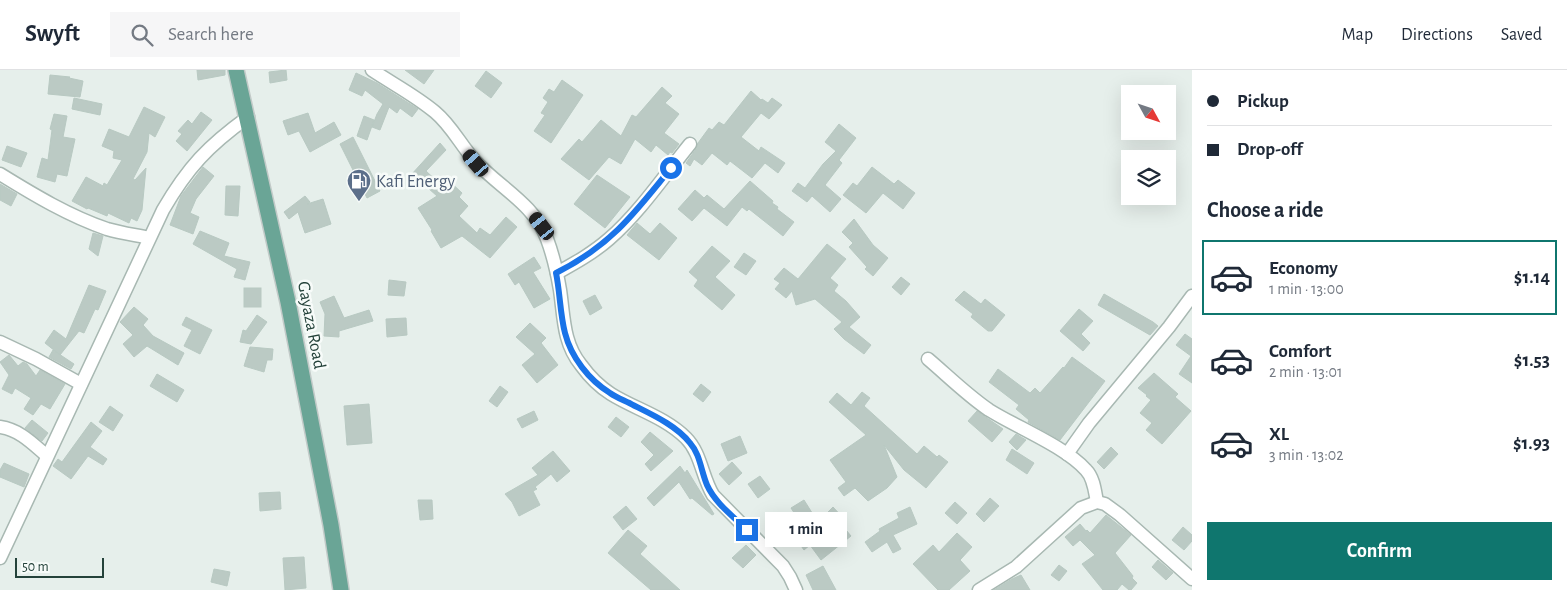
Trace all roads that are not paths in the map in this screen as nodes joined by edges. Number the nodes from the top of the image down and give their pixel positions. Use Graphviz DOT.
graph roads {
  1 [pos="236,70"];
  2 [pos="372,70"];
  3 [pos="248,118"];
  4 [pos="690,144"];
  5 [pos="0,174"];
  6 [pos="149,238"];
  7 [pos="556,273"];
  8 [pos="1192,296"];
  9 [pos="0,342"];
  10 [pos="928,359"];
  11 [pos="81,384"];
  12 [pos="0,427"];
  13 [pos="1067,454"];
  14 [pos="47,456"];
  15 [pos="1097,502"];
  16 [pos="0,558"];
  17 [pos="1192,579"];
  18 [pos="341,590"];
  19 [pos="796,590"];
  20 [pos="979,590"];
  1 -- 3 [label="main road, Gayaza Road"];
  2 -- 7 [label="street"];
  3 -- 6 [label="street"];
  3 -- 18 [label="main road, Gayaza Road"];
  4 -- 7 [label="street"];
  5 -- 6 [label="street"];
  6 -- 11 [label="street"];
  7 -- 19 [label="street"];
  8 -- 13 [label="street"];
  9 -- 11 [label="street"];
  10 -- 13 [label="street"];
  11 -- 14 [label="street"];
  12 -- 14 [label="street"];
  13 -- 15 [label="street"];
  14 -- 16 [label="street"];
  15 -- 17 [label="street"];
  15 -- 20 [label="street"];
}
